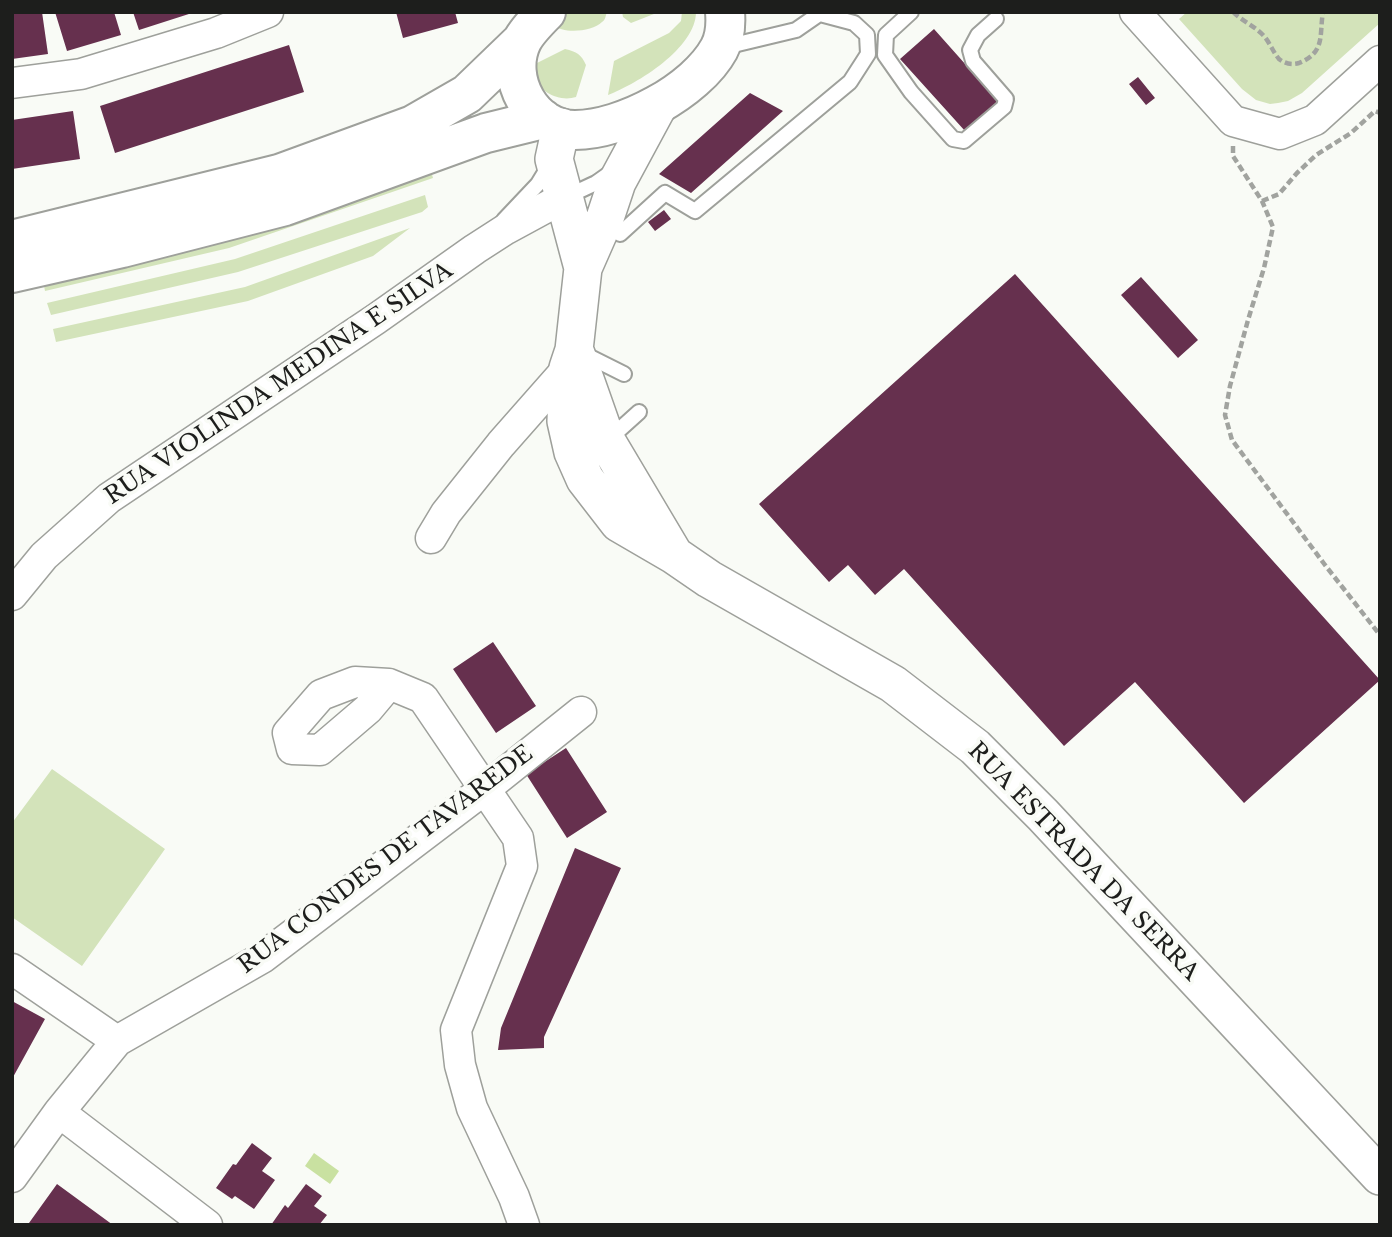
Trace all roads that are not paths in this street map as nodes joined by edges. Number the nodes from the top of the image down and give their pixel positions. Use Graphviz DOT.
graph roads {
  1 [pos="268,12"];
  2 [pos="911,12"];
  3 [pos="1135,12"];
  4 [pos="821,13"];
  5 [pos="996,19"];
  6 [pos="728,24"];
  7 [pos="534,26"];
  8 [pos="1380,61"];
  9 [pos="12,83"];
  10 [pos="657,106"];
  11 [pos="553,135"];
  12 [pos="630,160"];
  13 [pos="565,197"];
  14 [pos="605,218"];
  15 [pos="12,240"];
  16 [pos="475,249"];
  17 [pos="583,268"];
  18 [pos="12,273"];
  19 [pos="571,359"];
  20 [pos="624,374"];
  21 [pos="639,412"];
  22 [pos="589,441"];
  23 [pos="432,538"];
  24 [pos="12,595"];
  25 [pos="389,684"];
  26 [pos="581,712"];
  27 [pos="486,788"];
  28 [pos="12,969"];
  29 [pos="117,1041"];
  30 [pos="59,1112"];
  31 [pos="1380,1176"];
  32 [pos="12,1177"];
  33 [pos="207,1225"];
  34 [pos="524,1225"];
  1 -- 9 [label="street"];
  2 -- 5 [label="lane"];
  3 -- 8 [label="street"];
  4 -- 6 [label="lane"];
  4 -- 14 [label="lane"];
  6 -- 10 [label="main road"];
  7 -- 11 [label="main road"];
  7 -- 15 [label="main road"];
  10 -- 11 [label="main road"];
  10 -- 12 [label="street"];
  11 -- 13 [label="street"];
  11 -- 16 [label="lane"];
  11 -- 18 [label="main road"];
  12 -- 13 [label="lane"];
  12 -- 14 [label="street"];
  13 -- 16 [label="street, RUA VIOLINDA MEDINA E SILVA"];
  13 -- 17 [label="street"];
  14 -- 17 [label="street"];
  16 -- 24 [label="street, RUA VIOLINDA MEDINA E SILVA"];
  17 -- 19 [label="street, RUA ESTRADA DA SERRA"];
  19 -- 20 [label="lane"];
  19 -- 22 [label="street, RUA ESTRADA DA SERRA"];
  19 -- 23 [label="street"];
  21 -- 22 [label="lane"];
  22 -- 31 [label="street, RUA ESTRADA DA SERRA"];
  25 -- 27 [label="street"];
  26 -- 27 [label="street, RUA CONDES DE TAVAREDE"];
  27 -- 29 [label="street, RUA CONDES DE TAVAREDE"];
  27 -- 34 [label="street"];
  28 -- 29 [label="street"];
  29 -- 30 [label="street, RUA CONDES DE TAVAREDE"];
  30 -- 32 [label="street, RUA CONDES DE TAVAREDE"];
  30 -- 33 [label="street"];
}
